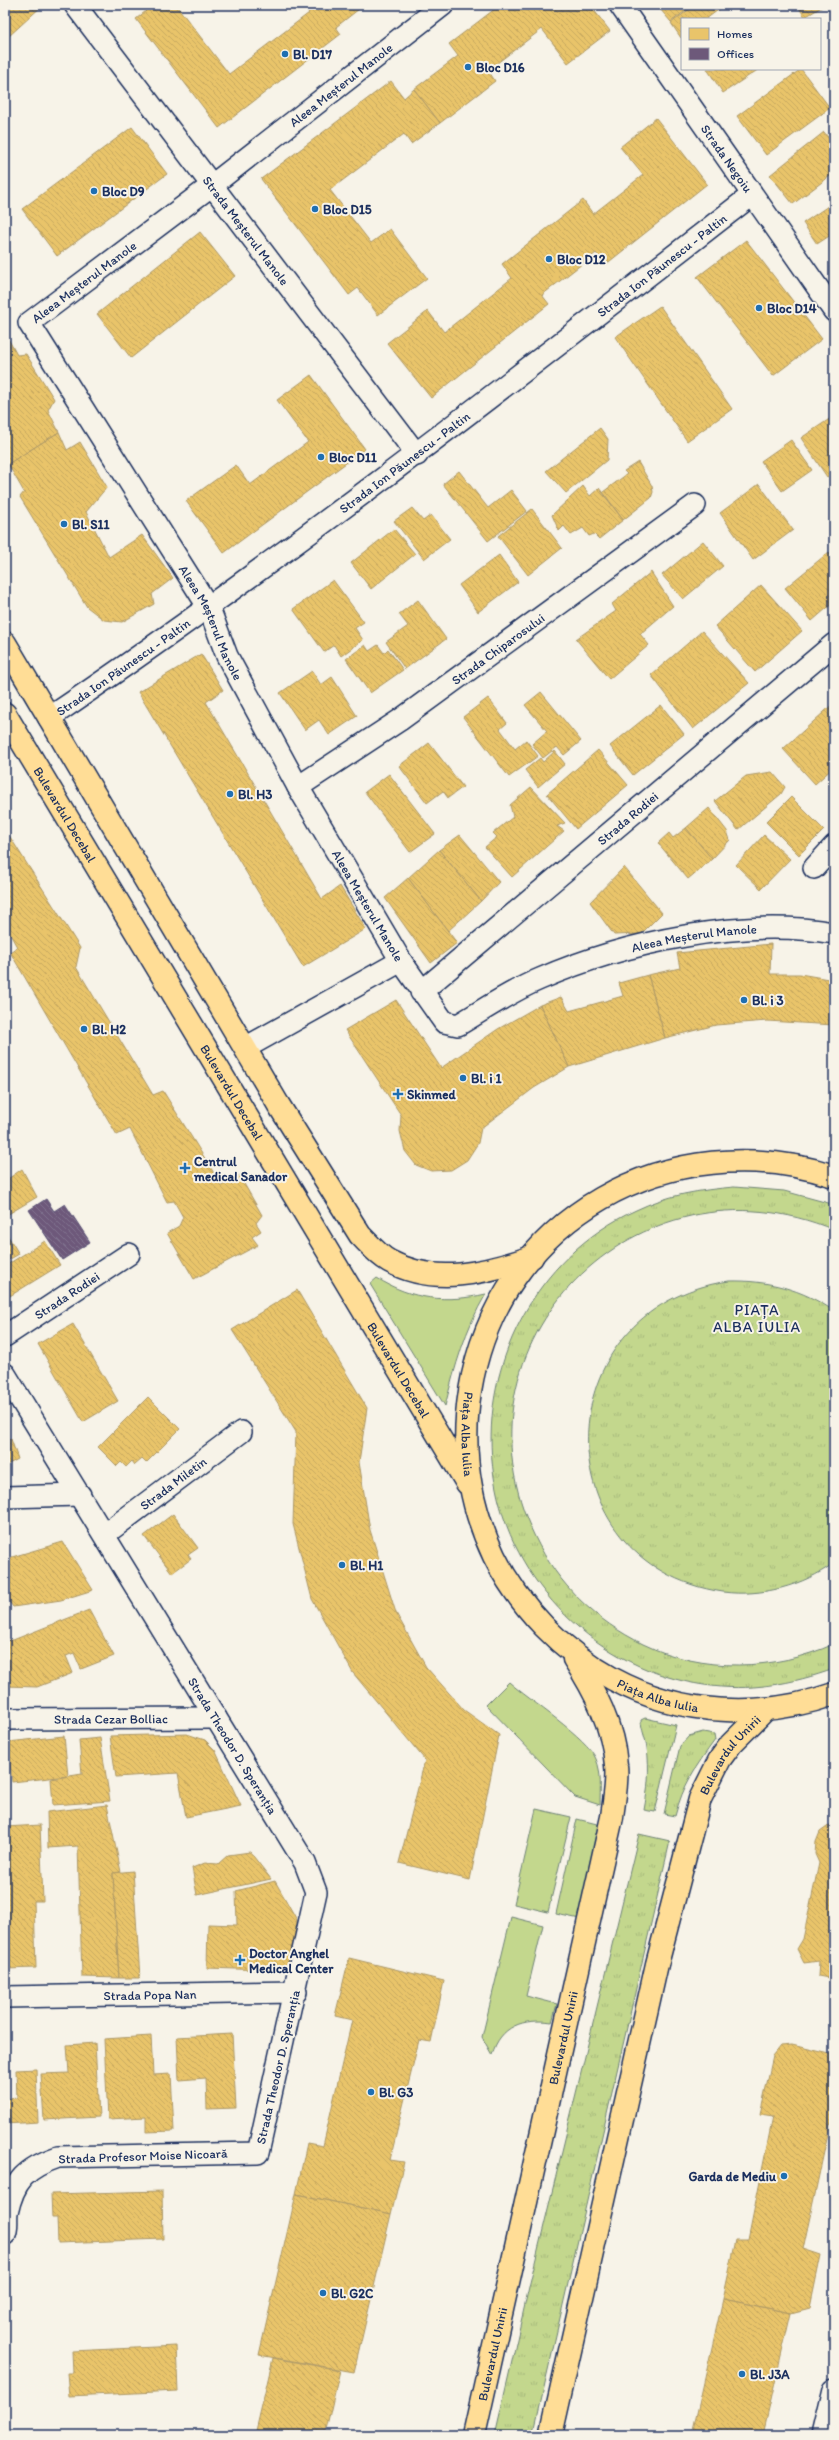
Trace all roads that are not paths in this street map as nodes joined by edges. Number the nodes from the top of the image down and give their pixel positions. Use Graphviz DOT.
graph roads {
  1 [pos="75,5"];
  2 [pos="443,5"];
  3 [pos="620,5"];
  4 [pos="211,186"];
  5 [pos="752,195"];
  6 [pos="834,310"];
  7 [pos="417,455"];
  8 [pos="695,505"];
  9 [pos="209,608"];
  10 [pos="5,643"];
  11 [pos="834,644"];
  12 [pos="49,718"];
  13 [pos="7,724"];
  14 [pos="298,787"];
  15 [pos="834,846"];
  16 [pos="814,868"];
  17 [pos="834,933"];
  18 [pos="401,961"];
  19 [pos="421,992"];
  20 [pos="245,1048"];
  21 [pos="834,1176"];
  22 [pos="129,1254"];
  23 [pos="532,1258"];
  24 [pos="5,1336"];
  25 [pos="5,1374"];
  26 [pos="241,1432"];
  27 [pos="472,1491"];
  28 [pos="80,1496"];
  29 [pos="5,1497"];
  30 [pos="105,1534"];
  31 [pos="566,1648"];
  32 [pos="834,1694"];
  33 [pos="766,1709"];
  34 [pos="216,1718"];
  35 [pos="5,1719"];
  36 [pos="296,1992"];
  37 [pos="5,1996"];
  38 [pos="258,2153"];
  39 [pos="5,2234"];
  40 [pos="834,2389"];
  41 [pos="474,2435"];
  42 [pos="550,2435"];
  43 [pos="823,2435"];
  1 -- 4 [label="street, Strada Meșterul Manole"];
  2 -- 4 [label="street, Aleea Meșterul Manole"];
  3 -- 5 [label="street, Strada Negoiu"];
  4 -- 7 [label="street, Strada Meșterul Manole"];
  4 -- 9 [label="street, Aleea Meșterul Manole"];
  5 -- 6 [label="street, Strada Negoiu"];
  5 -- 7 [label="street, Strada Ion Păunescu - Paltin"];
  7 -- 9 [label="street, Strada Ion Păunescu - Paltin"];
  8 -- 14 [label="street, Strada Chiparosului"];
  9 -- 12 [label="street, Strada Ion Păunescu - Paltin"];
  9 -- 14 [label="street, Aleea Meșterul Manole"];
  10 -- 12 [label="main road"];
  11 -- 19 [label="street, Strada Rodiei"];
  12 -- 20 [label="main road"];
  13 -- 27 [label="main road, Bulevardul Decebal"];
  14 -- 18 [label="street, Aleea Meșterul Manole"];
  15 -- 16 [label="street"];
  17 -- 19 [label="street, Aleea Meșterul Manole"];
  18 -- 19 [label="street, Aleea Meșterul Manole"];
  18 -- 20 [label="street"];
  20 -- 23 [label="main road"];
  21 -- 23 [label="main road, Piața Alba Iulia"];
  22 -- 24 [label="street, Strada Rodiei"];
  23 -- 27 [label="main road, Piața Alba Iulia"];
  25 -- 28 [label="street, Strada Theodor D. Speranția"];
  26 -- 30 [label="street, Strada Miletin"];
  27 -- 31 [label="main road, Piața Alba Iulia"];
  28 -- 29 [label="street"];
  28 -- 30 [label="street, Strada Theodor D. Speranția"];
  30 -- 34 [label="street, Strada Theodor D. Speranția"];
  31 -- 33 [label="main road, Piața Alba Iulia"];
  31 -- 41 [label="main road, Bulevardul Unirii"];
  32 -- 33 [label="main road, Piața Alba Iulia"];
  33 -- 42 [label="main road, Bulevardul Unirii"];
  34 -- 35 [label="street, Strada Cezar Bolliac"];
  34 -- 36 [label="street, Strada Theodor D. Speranția"];
  36 -- 37 [label="street, Strada Popa Nan"];
  36 -- 38 [label="street, Strada Theodor D. Speranția"];
  38 -- 39 [label="street, Strada Profesor Moise Nicoară"];
  40 -- 43 [label="street"];
}
